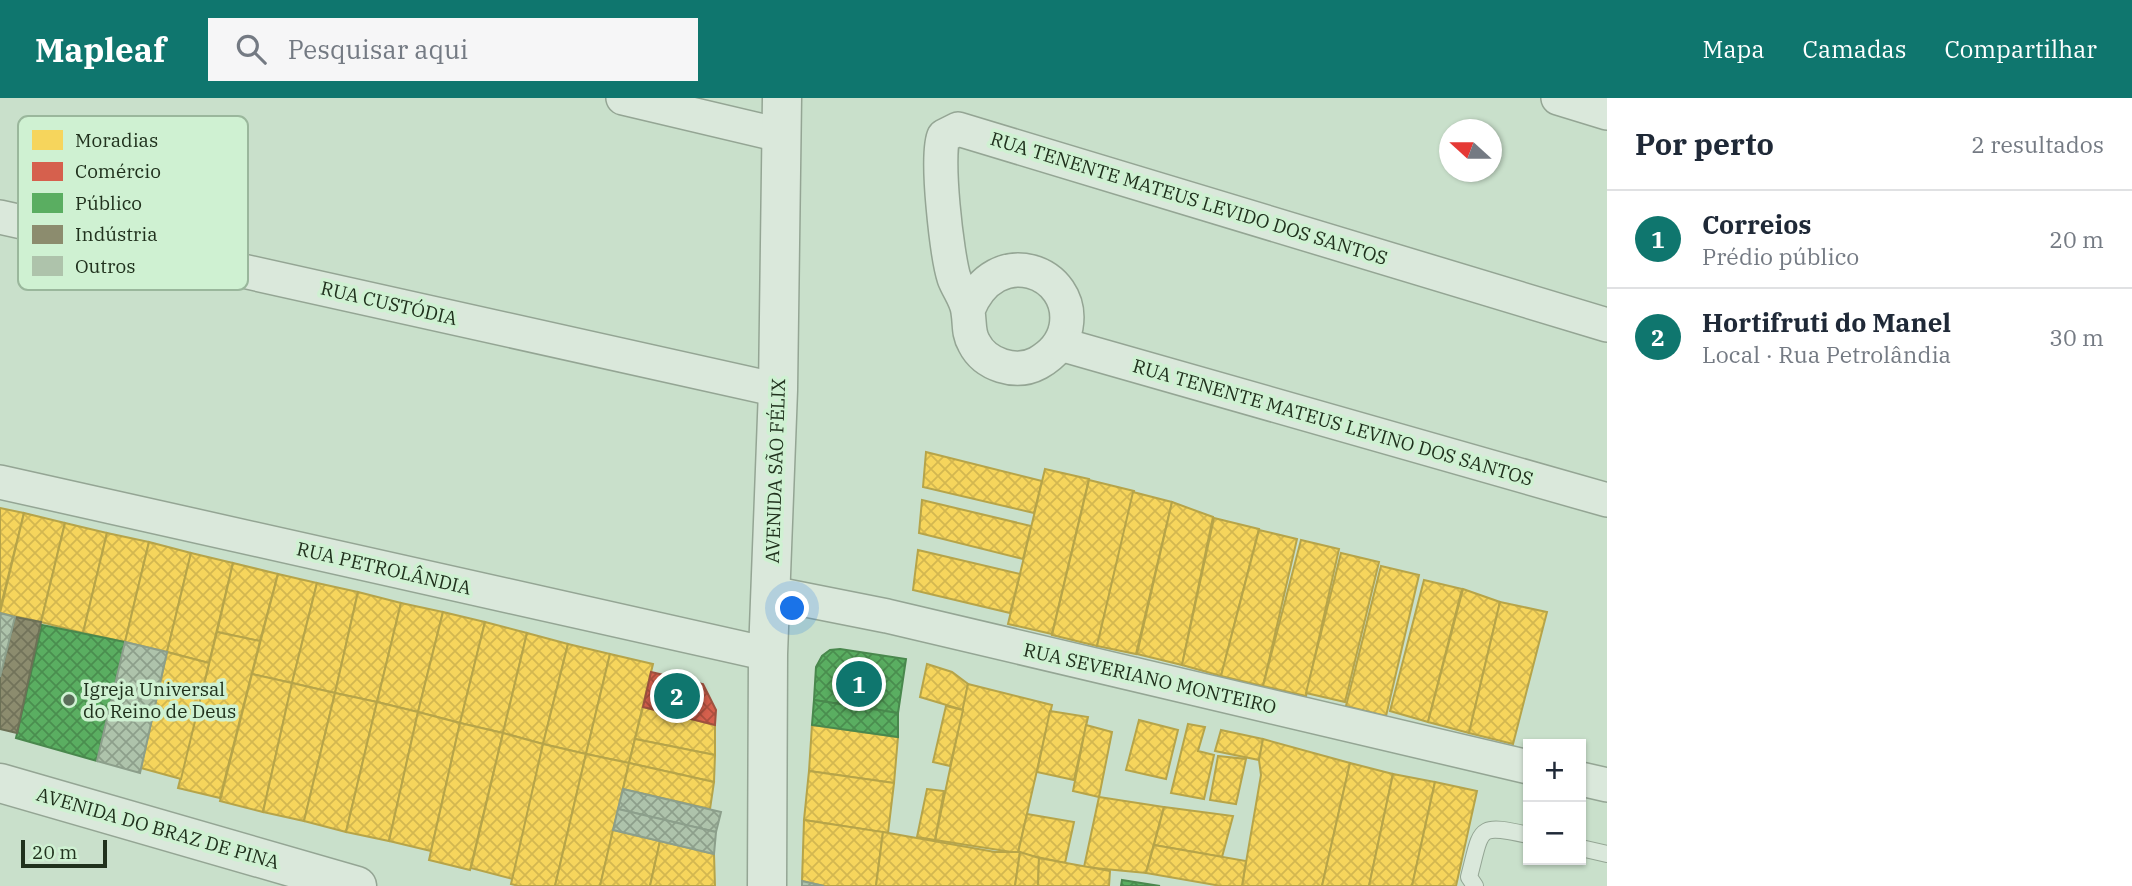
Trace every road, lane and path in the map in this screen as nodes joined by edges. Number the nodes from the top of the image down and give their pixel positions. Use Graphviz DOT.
graph roads {
  1 [pos="623,98"];
  2 [pos="782,98"];
  3 [pos="1558,98"];
  4 [pos="1607,113"];
  5 [pos="780,135"];
  6 [pos="0,216"];
  7 [pos="18,220"];
  8 [pos="248,271"];
  9 [pos="968,310"];
  10 [pos="1607,325"];
  11 [pos="1060,344"];
  12 [pos="778,390"];
  13 [pos="0,482"];
  14 [pos="1607,500"];
  15 [pos="771,593"];
  16 [pos="768,654"];
  17 [pos="1523,766"];
  18 [pos="1586,780"];
  19 [pos="0,783"];
  20 [pos="1607,785"];
  21 [pos="1523,834"];
  22 [pos="1586,849"];
  23 [pos="1607,854"];
  24 [pos="357,886"];
  25 [pos="767,886"];
  26 [pos="1475,886"];
  1 -- 5 [label="street"];
  2 -- 5 [label="street, AVENIDA SÃO FÉLIX"];
  3 -- 4 [label="street"];
  5 -- 12 [label="street, AVENIDA SÃO FÉLIX"];
  6 -- 7 [label="street, RUA CUSTÓDIA"];
  8 -- 12 [label="street, RUA CUSTÓDIA"];
  9 -- 10 [label="street, RUA TENENTE MATEUS LEVIDO DOS SANTOS"];
  9 -- 11 [label="street"];
  9 -- 11 [label="street"];
  11 -- 14 [label="street, RUA TENENTE MATEUS LEVINO DOS SANTOS"];
  12 -- 15 [label="street, AVENIDA SÃO FÉLIX"];
  13 -- 16 [label="street, RUA PETROLÂNDIA"];
  15 -- 16 [label="street, AVENIDA SÃO FÉLIX"];
  15 -- 17 [label="street, RUA SEVERIANO MONTEIRO"];
  16 -- 25 [label="street, AVENIDA SÃO FÉLIX"];
  18 -- 20 [label="street"];
  19 -- 24 [label="street, AVENIDA DO BRAZ DE PINA"];
  21 -- 26 [label="lane"];
  22 -- 23 [label="lane"];
}
